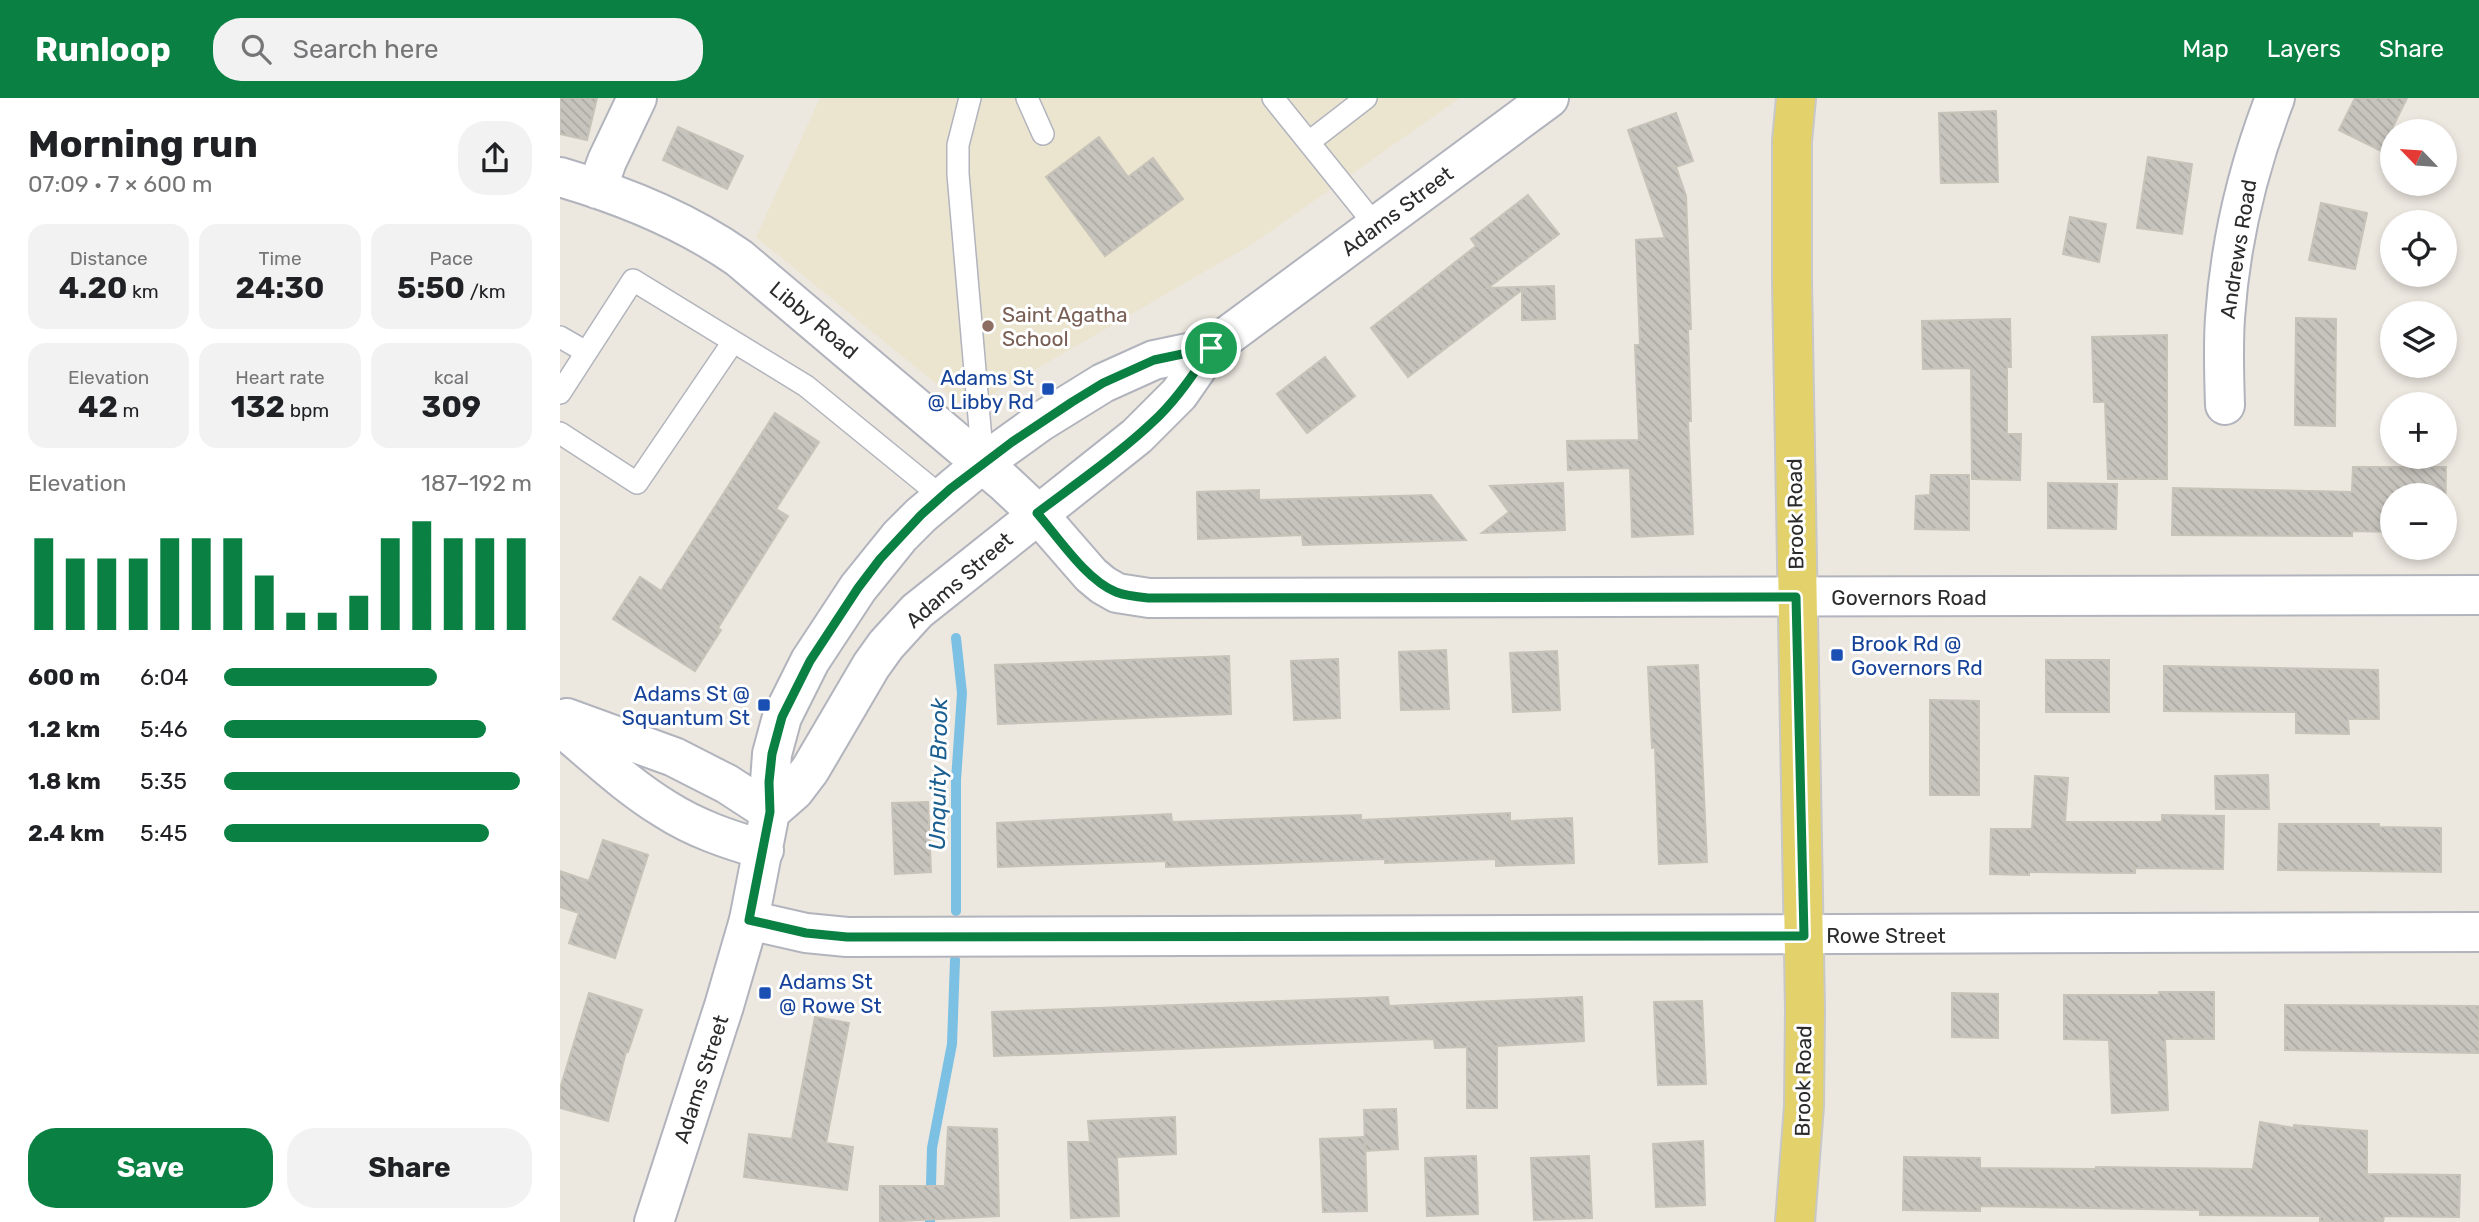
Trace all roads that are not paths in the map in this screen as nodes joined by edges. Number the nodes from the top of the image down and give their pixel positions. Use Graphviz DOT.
graph roads {
  1 [pos="637,98"];
  2 [pos="970,98"];
  3 [pos="1027,98"];
  4 [pos="1273,98"];
  5 [pos="1366,98"];
  6 [pos="1549,98"];
  7 [pos="1779,98"];
  8 [pos="1786,98"];
  9 [pos="1796,98"];
  10 [pos="2275,98"];
  11 [pos="1044,134"];
  12 [pos="1792,141"];
  13 [pos="1309,142"];
  14 [pos="560,177"];
  15 [pos="597,188"];
  16 [pos="1376,226"];
  17 [pos="560,337"];
  18 [pos="733,342"];
  19 [pos="1211,348"];
  20 [pos="586,352"];
  21 [pos="560,393"];
  22 [pos="2225,405"];
  23 [pos="560,433"];
  24 [pos="983,463"];
  25 [pos="942,497"];
  26 [pos="1037,513"];
  27 [pos="858,588"];
  28 [pos="2479,595"];
  29 [pos="1796,597"];
  30 [pos="902,628"];
  31 [pos="560,715"];
  32 [pos="560,726"];
  33 [pos="770,812"];
  34 [pos="764,850"];
  35 [pos="749,920"];
  36 [pos="2479,932"];
  37 [pos="1804,936"];
  38 [pos="654,1222"];
  39 [pos="1795,1222"];
  1 -- 15 [label="street"];
  2 -- 24 [label="lane"];
  3 -- 11 [label="lane"];
  4 -- 13 [label="lane"];
  5 -- 13 [label="lane"];
  6 -- 16 [label="street, Adams Street"];
  7 -- 12 [label="main road"];
  8 -- 12 [label="main road, Brook Road"];
  9 -- 12 [label="main road, Brook Road"];
  10 -- 22 [label="street, Andrews Road"];
  12 -- 29 [label="main road, Brook Road"];
  13 -- 16 [label="lane"];
  14 -- 15 [label="street, Libby Road"];
  15 -- 24 [label="street, Libby Road"];
  16 -- 19 [label="street, Adams Street"];
  17 -- 20 [label="lane"];
  18 -- 20 [label="lane"];
  18 -- 23 [label="lane"];
  18 -- 25 [label="lane"];
  19 -- 24 [label="street, Adams Street"];
  19 -- 26 [label="street, Adams Street"];
  20 -- 21 [label="lane"];
  24 -- 25 [label="street, Adams Street"];
  24 -- 26 [label="street, Libby Road"];
  25 -- 27 [label="street, Adams Street"];
  26 -- 29 [label="street, Governors Road"];
  26 -- 30 [label="street, Adams Street"];
  27 -- 30 [label="street"];
  27 -- 33 [label="street, Adams Street"];
  28 -- 29 [label="street, Governors Road"];
  29 -- 37 [label="main road, Brook Road"];
  30 -- 33 [label="street, Adams Street"];
  31 -- 33 [label="street"];
  32 -- 34 [label="street"];
  33 -- 34 [label="street, Adams Street"];
  34 -- 35 [label="street, Adams Street"];
  35 -- 37 [label="street, Rowe Street"];
  35 -- 38 [label="street, Adams Street"];
  36 -- 37 [label="street, Rowe Street"];
  37 -- 39 [label="main road, Brook Road"];
}
